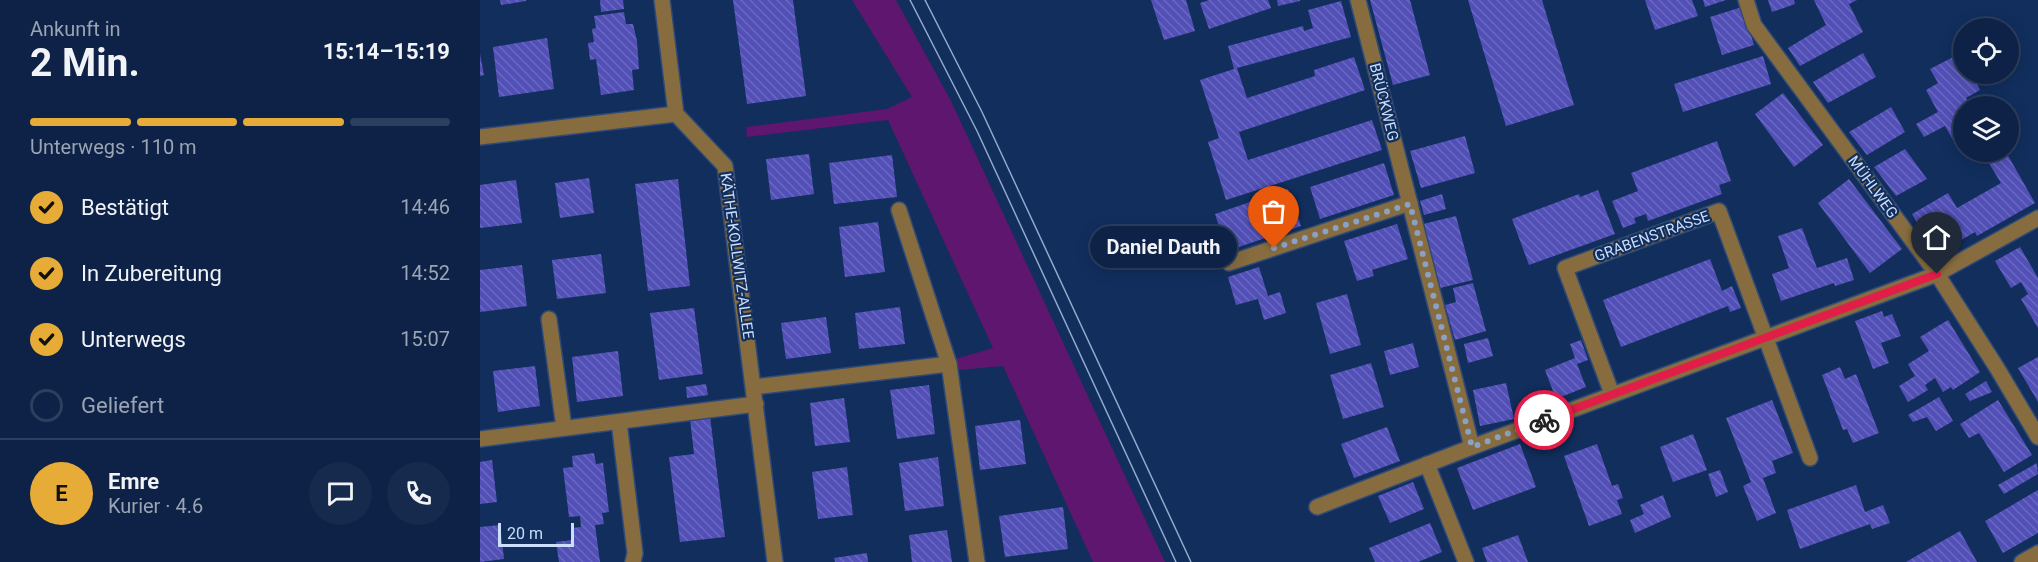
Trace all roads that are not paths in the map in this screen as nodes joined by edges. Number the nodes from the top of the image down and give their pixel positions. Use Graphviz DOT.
graph roads {
  1 [pos="662,0"];
  2 [pos="1358,0"];
  3 [pos="1746,0"];
  4 [pos="676,114"];
  5 [pos="480,137"];
  6 [pos="1410,204"];
  7 [pos="899,210"];
  8 [pos="2038,218"];
  9 [pos="1229,263"];
  10 [pos="1937,274"];
  11 [pos="549,319"];
  12 [pos="1766,338"];
  13 [pos="949,364"];
  14 [pos="754,387"];
  15 [pos="1612,394"];
  16 [pos="756,404"];
  17 [pos="619,422"];
  18 [pos="564,428"];
  19 [pos="2038,437"];
  20 [pos="480,439"];
  21 [pos="1472,447"];
  22 [pos="1810,458"];
  23 [pos="1427,464"];
  24 [pos="1317,507"];
  25 [pos="2038,553"];
  26 [pos="633,562"];
  27 [pos="775,562"];
  28 [pos="976,562"];
  29 [pos="1466,562"];
  30 [pos="2022,562"];
  1 -- 4 [label="street"];
  2 -- 6 [label="street, BRÜCKWEG"];
  3 -- 10 [label="street, MÜHLWEG"];
  4 -- 5 [label="street"];
  4 -- 14 [label="street, KÄTHE-KOLLWITZ-ALLEE"];
  6 -- 9 [label="street"];
  6 -- 21 [label="street, BRÜCKWEG"];
  7 -- 13 [label="street"];
  8 -- 10 [label="street"];
  10 -- 12 [label="street"];
  10 -- 19 [label="street, MÜHLWEG"];
  11 -- 18 [label="street"];
  12 -- 15 [label="street"];
  12 -- 15 [label="street, GRABENSTRASSE"];
  12 -- 22 [label="street, GRABENSTRASSE"];
  13 -- 14 [label="street"];
  13 -- 28 [label="street"];
  14 -- 16 [label="street, KÄTHE-KOLLWITZ-ALLEE"];
  15 -- 21 [label="street"];
  16 -- 17 [label="street"];
  16 -- 27 [label="street, KÄTHE-KOLLWITZ-ALLEE"];
  17 -- 18 [label="street"];
  17 -- 26 [label="street"];
  18 -- 20 [label="street"];
  21 -- 23 [label="street"];
  23 -- 24 [label="street"];
  23 -- 29 [label="street"];
  25 -- 30 [label="street"];
}
